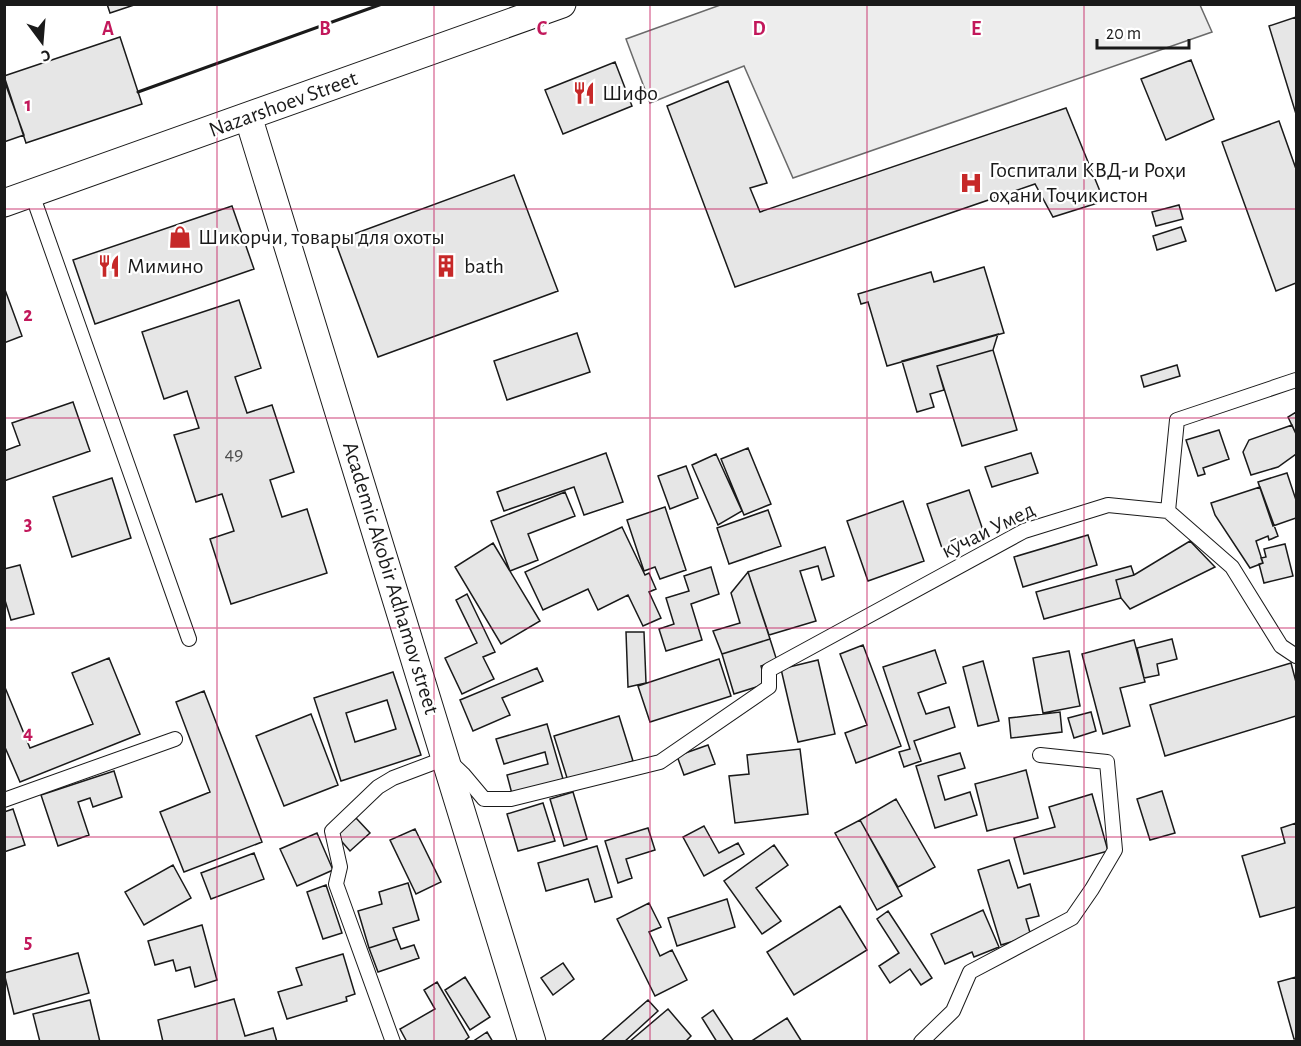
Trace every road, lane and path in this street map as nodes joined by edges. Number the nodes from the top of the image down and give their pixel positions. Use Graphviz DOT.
graph roads {
  1 [pos="562,4"];
  2 [pos="248,116"];
  3 [pos="32,194"];
  4 [pos="4,203"];
  5 [pos="1296,380"];
  6 [pos="1168,512"];
  7 [pos="189,639"];
  8 [pos="1296,656"];
  9 [pos="175,739"];
  10 [pos="1040,755"];
  11 [pos="446,758"];
  12 [pos="4,800"];
  13 [pos="393,1041"];
  14 [pos="532,1041"];
  15 [pos="921,1041"];
  1 -- 2 [label="street, Nazarshoev Street"];
  2 -- 3 [label="street, Nazarshoev Street"];
  2 -- 11 [label="street, Academic Akobir Adhamov street"];
  3 -- 4 [label="street, Nazarshoev Street"];
  3 -- 7 [label="lane"];
  5 -- 6 [label="lane"];
  6 -- 8 [label="lane"];
  6 -- 11 [label="lane, кӯчаи Умед"];
  9 -- 12 [label="lane"];
  10 -- 15 [label="lane"];
  11 -- 13 [label="lane"];
  11 -- 14 [label="street, Academic Akobir Adhamov street"];
}
